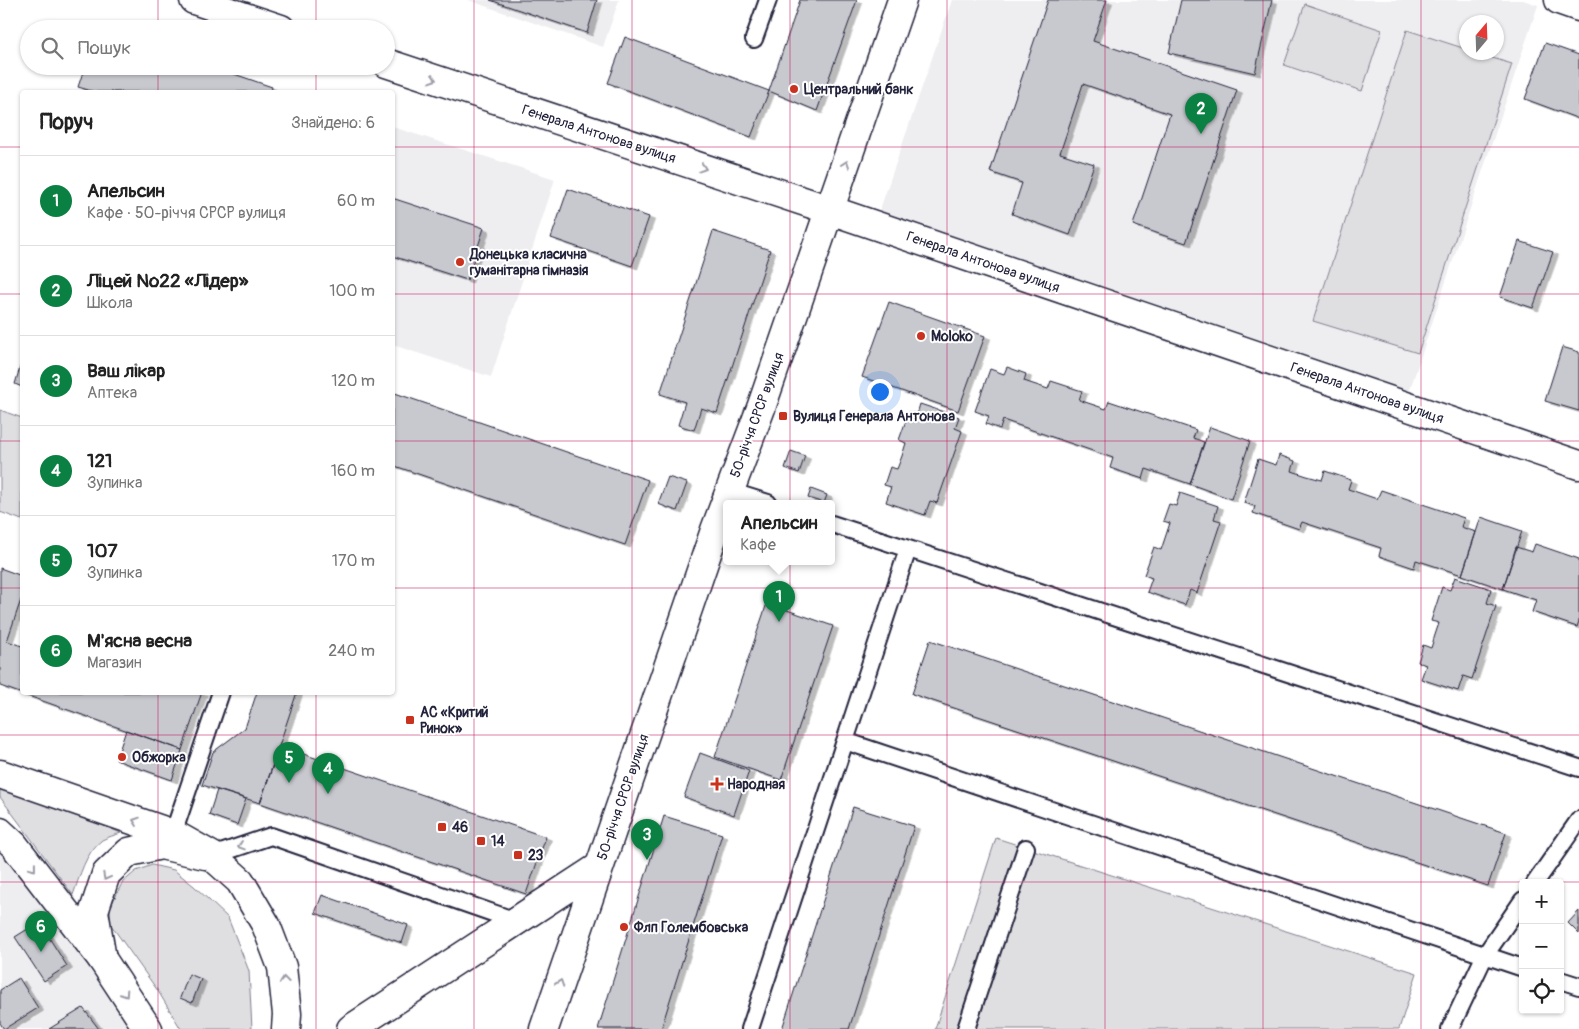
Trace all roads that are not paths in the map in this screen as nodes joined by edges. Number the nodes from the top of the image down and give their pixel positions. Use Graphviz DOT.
graph roads {
  1 [pos="194,0"];
  2 [pos="768,0"];
  3 [pos="902,0"];
  4 [pos="1559,0"];
  5 [pos="1579,7"];
  6 [pos="255,20"];
  7 [pos="754,39"];
  8 [pos="395,66"];
  9 [pos="830,210"];
  10 [pos="1579,465"];
  11 [pos="729,491"];
  12 [pos="726,500"];
  13 [pos="758,500"];
  14 [pos="723,508"];
  15 [pos="835,525"];
  16 [pos="908,549"];
  17 [pos="220,695"];
  18 [pos="845,741"];
  19 [pos="1579,768"];
  20 [pos="0,774"];
  21 [pos="1579,820"];
  22 [pos="0,832"];
  23 [pos="173,834"];
  24 [pos="1026,848"];
  25 [pos="212,856"];
  26 [pos="599,867"];
  27 [pos="1538,879"];
  28 [pos="1519,906"];
  29 [pos="516,921"];
  30 [pos="1485,955"];
  31 [pos="102,959"];
  32 [pos="1519,967"];
  33 [pos="1564,981"];
  34 [pos="1579,986"];
  35 [pos="148,1029"];
  36 [pos="286,1029"];
  37 [pos="351,1029"];
  38 [pos="544,1029"];
  39 [pos="750,1029"];
  40 [pos="966,1029"];
  41 [pos="1450,1029"];
  1 -- 6 [label="street"];
  2 -- 7 [label="lane"];
  9 -- 3 [label="street, 50-річчя СРСР вулиця, one-way"];
  4 -- 5 [label="street"];
  8 -- 9 [label="street, Генерала Антонова вулиця, one-way"];
  9 -- 10 [label="street, Генерала Антонова вулиця"];
  9 -- 11 [label="street, 50-річчя СРСР вулиця"];
  11 -- 12 [label="street, 50-річчя СРСР вулиця"];
  11 -- 13 [label="lane"];
  14 -- 26 [label="street, 50-річчя СРСР вулиця"];
  15 -- 16 [label="lane"];
  16 -- 18 [label="lane"];
  16 -- 19 [label="lane"];
  17 -- 23 [label="lane"];
  18 -- 30 [label="lane"];
  18 -- 39 [label="lane"];
  23 -- 20 [label="street, one-way"];
  21 -- 27 [label="lane"];
  22 -- 31 [label="street, one-way"];
  23 -- 25 [label="street"];
  24 -- 40 [label="lane"];
  29 -- 25 [label="lane, one-way"];
  25 -- 31 [label="street, one-way"];
  36 -- 25 [label="street, one-way"];
  26 -- 29 [label="street"];
  38 -- 26 [label="street, 50-річчя СРСР вулиця, one-way"];
  28 -- 30 [label="lane"];
  29 -- 37 [label="street"];
  30 -- 32 [label="lane"];
  30 -- 41 [label="lane"];
  31 -- 35 [label="street, one-way"];
  33 -- 34 [label="lane"];
}
